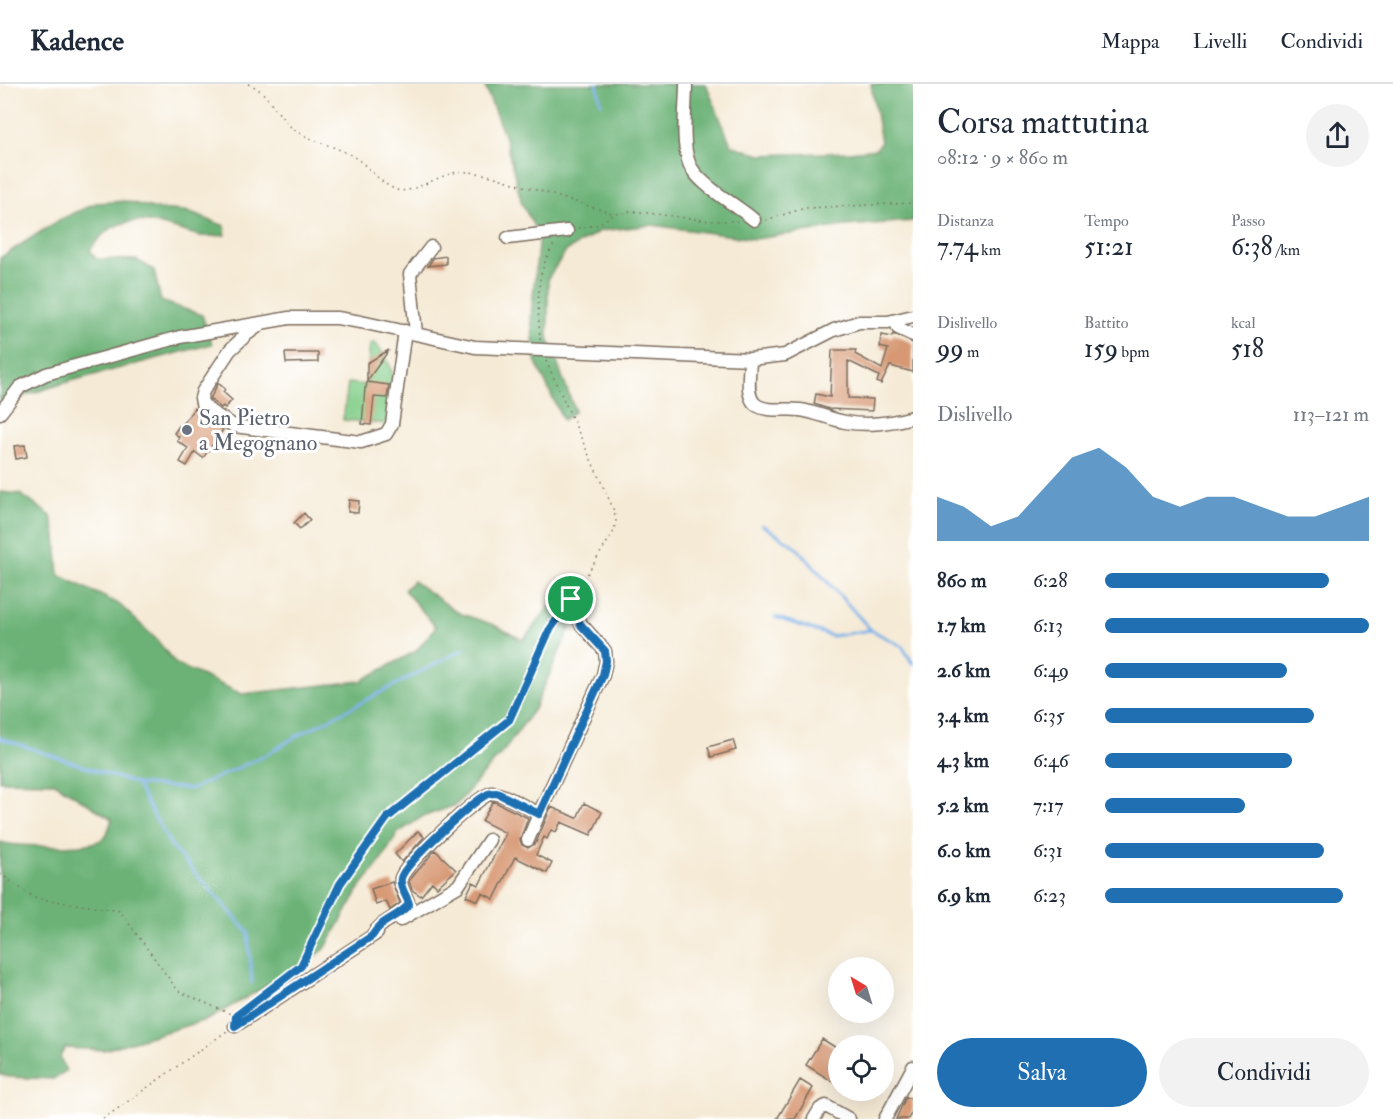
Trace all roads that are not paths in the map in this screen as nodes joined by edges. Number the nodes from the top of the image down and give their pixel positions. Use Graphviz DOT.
graph roads {
  1 [pos="686,84"];
  2 [pos="754,220"];
  3 [pos="567,231"];
  4 [pos="508,238"];
  5 [pos="431,247"];
  6 [pos="913,316"];
  7 [pos="896,320"];
  8 [pos="264,322"];
  9 [pos="410,332"];
  10 [pos="913,335"];
  11 [pos="750,359"];
  12 [pos="0,413"];
  13 [pos="913,417"];
  14 [pos="571,599"];
  15 [pos="539,814"];
  16 [pos="489,840"];
  17 [pos="528,840"];
  18 [pos="372,936"];
  19 [pos="236,1021"];
  20 [pos="913,1067"];
  21 [pos="814,1119"];
  22 [pos="849,1119"];
  23 [pos="885,1119"];
  1 -- 2 [label="street"];
  3 -- 4 [label="street"];
  5 -- 9 [label="street"];
  6 -- 7 [label="street"];
  7 -- 10 [label="street"];
  7 -- 11 [label="street"];
  8 -- 9 [label="street"];
  8 -- 9 [label="street"];
  8 -- 12 [label="street"];
  9 -- 11 [label="street"];
  11 -- 13 [label="street"];
  14 -- 15 [label="street"];
  15 -- 17 [label="street"];
  15 -- 18 [label="street"];
  16 -- 18 [label="street"];
  18 -- 19 [label="street"];
  20 -- 23 [label="street"];
  21 -- 22 [label="street"];
}
